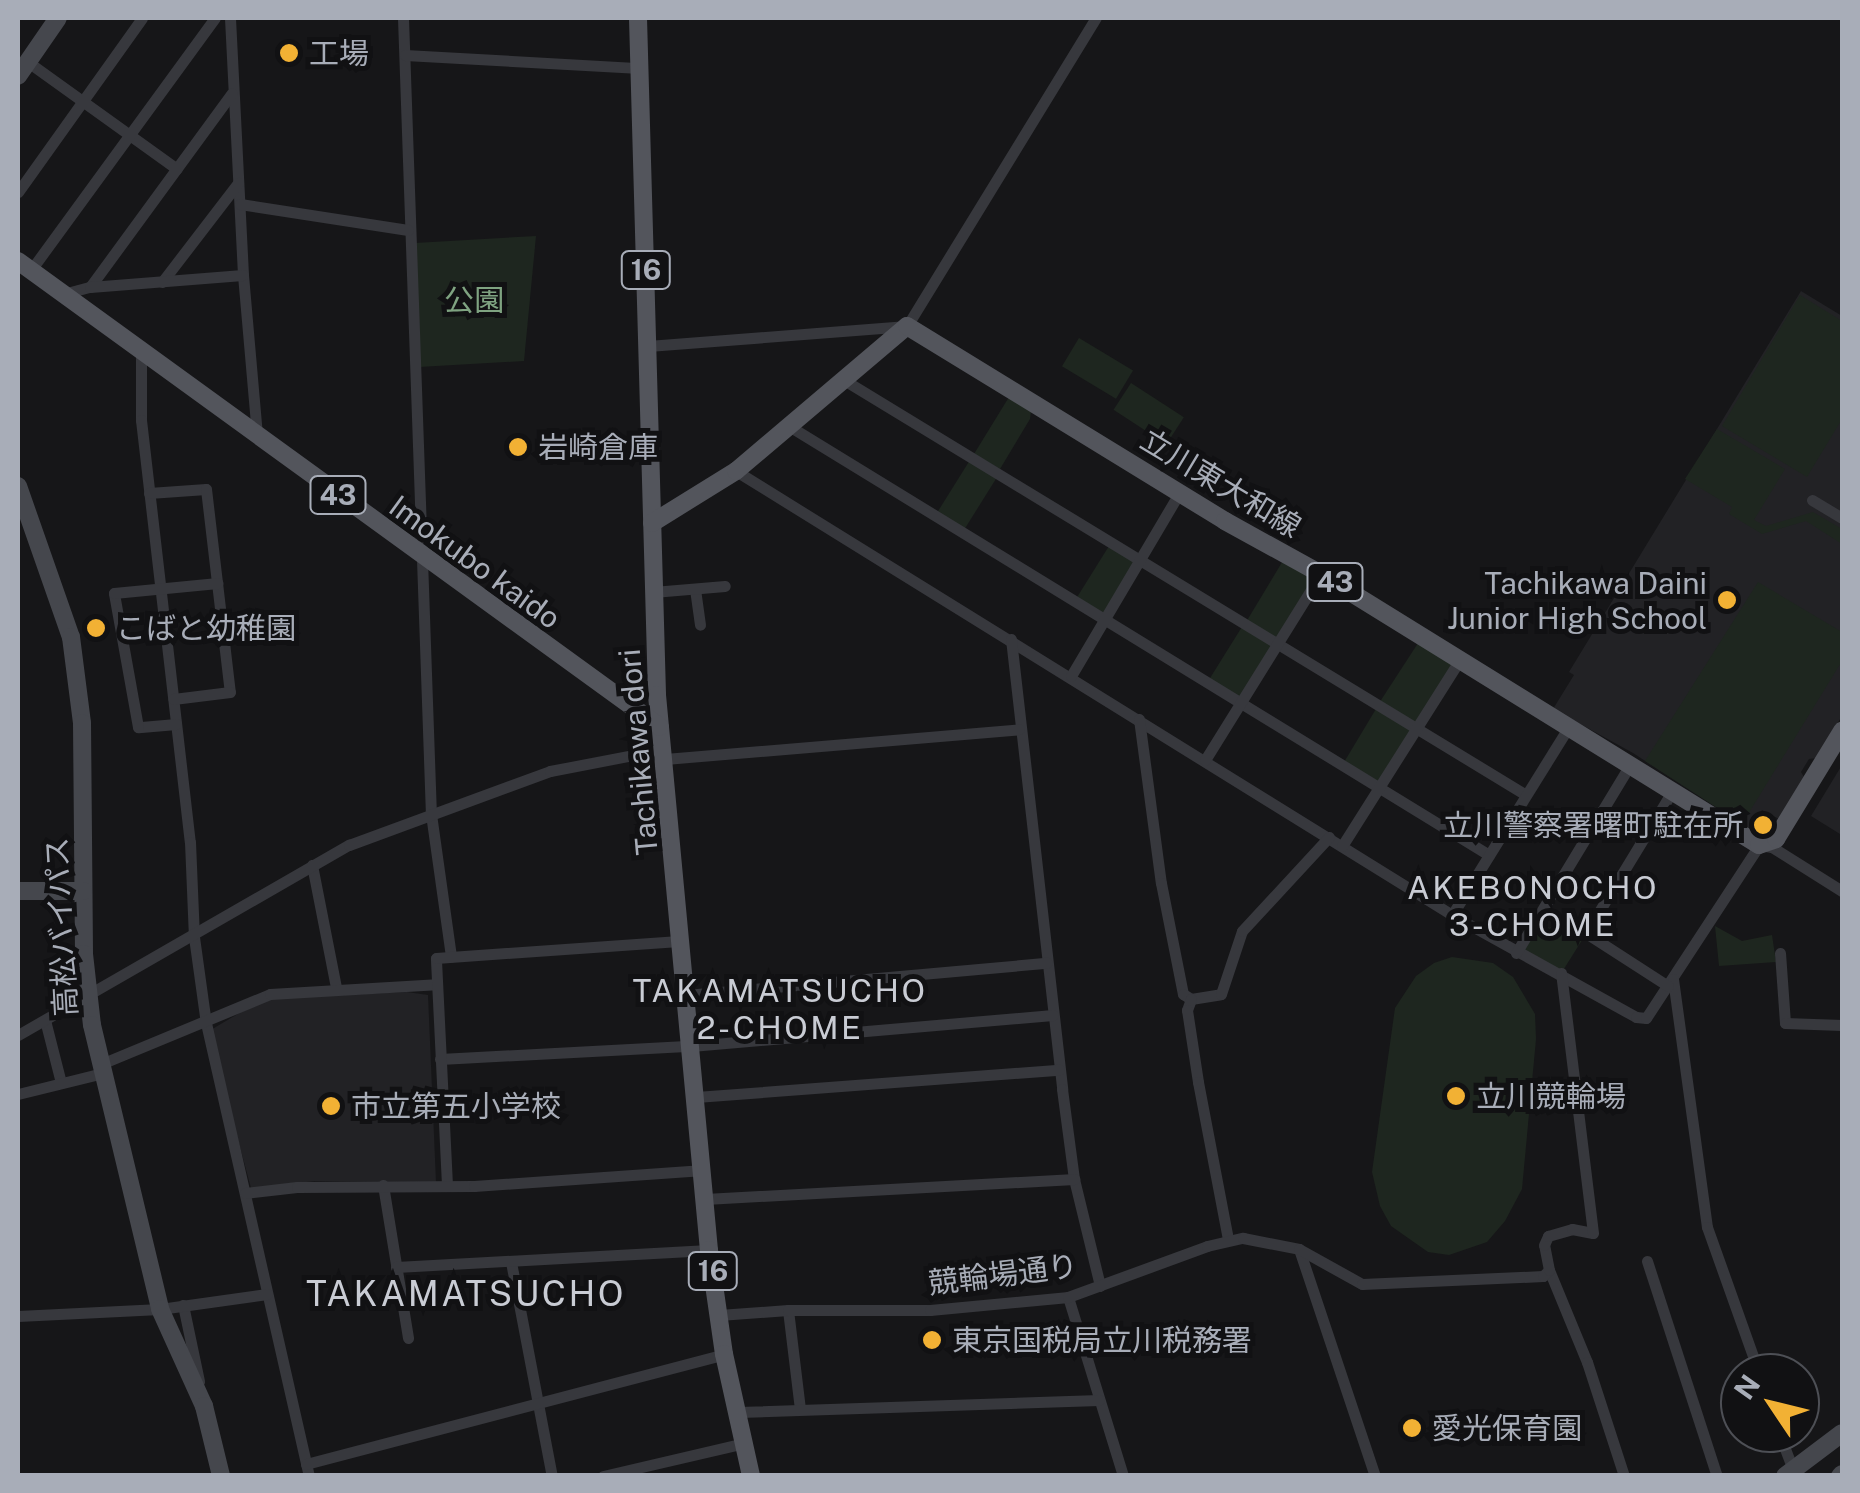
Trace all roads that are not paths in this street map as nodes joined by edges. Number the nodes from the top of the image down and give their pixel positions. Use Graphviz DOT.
graph roads {
  1 [pos="58,18"];
  2 [pos="142,18"];
  3 [pos="215,18"];
  4 [pos="230,18"];
  5 [pos="403,18"];
  6 [pos="638,18"];
  7 [pos="1096,18"];
  8 [pos="405,55"];
  9 [pos="640,68"];
  10 [pos="22,69"];
  11 [pos="234,92"];
  12 [pos="82,102"];
  13 [pos="129,135"];
  14 [pos="177,169"];
  15 [pos="238,182"];
  16 [pos="18,192"];
  17 [pos="240,204"];
  18 [pos="408,230"];
  19 [pos="24,265"];
  20 [pos="243,276"];
  21 [pos="162,282"];
  22 [pos="90,287"];
  23 [pos="63,294"];
  24 [pos="907,326"];
  25 [pos="648,346"];
  26 [pos="140,350"];
  27 [pos="844,380"];
  28 [pos="790,426"];
  29 [pos="257,436"];
  30 [pos="736,470"];
  31 [pos="18,486"];
  32 [pos="149,492"];
  33 [pos="1180,492"];
  34 [pos="1812,500"];
  35 [pos="1842,518"];
  36 [pos="652,524"];
  37 [pos="421,557"];
  38 [pos="1140,560"];
  39 [pos="1321,574"];
  40 [pos="218,583"];
  41 [pos="725,586"];
  42 [pos="160,588"];
  43 [pos="695,588"];
  44 [pos="654,592"];
  45 [pos="1106,618"];
  46 [pos="700,625"];
  47 [pos="1011,639"];
  48 [pos="1279,642"];
  49 [pos="1460,659"];
  50 [pos="1071,676"];
  51 [pos="173,699"];
  52 [pos="1242,702"];
  53 [pos="1140,719"];
  54 [pos="176,724"];
  55 [pos="1418,726"];
  56 [pos="1569,726"];
  57 [pos="660,727"];
  58 [pos="1019,730"];
  59 [pos="1842,731"];
  60 [pos="665,754"];
  61 [pos="1209,763"];
  62 [pos="1631,763"];
  63 [pos="1380,786"];
  64 [pos="1673,790"];
  65 [pos="1526,795"];
  66 [pos="431,814"];
  67 [pos="1328,838"];
  68 [pos="1759,845"];
  69 [pos="1342,846"];
  70 [pos="1489,855"];
  71 [pos="312,865"];
  72 [pos="18,891"];
  73 [pos="84,891"];
  74 [pos="1842,891"];
  75 [pos="1452,915"];
  76 [pos="194,936"];
  77 [pos="682,941"];
  78 [pos="1516,953"];
  79 [pos="1780,953"];
  80 [pos="451,957"];
  81 [pos="1047,963"];
  82 [pos="1561,973"];
  83 [pos="1671,982"];
  84 [pos="436,984"];
  85 [pos="336,987"];
  86 [pos="686,995"];
  87 [pos="86,996"];
  88 [pos="1192,1000"];
  89 [pos="1053,1015"];
  90 [pos="45,1020"];
  91 [pos="206,1023"];
  92 [pos="1842,1026"];
  93 [pos="18,1035"];
  94 [pos="691,1046"];
  95 [pos="440,1059"];
  96 [pos="102,1068"];
  97 [pos="1060,1070"];
  98 [pos="61,1083"];
  99 [pos="18,1094"];
  100 [pos="696,1096"];
  101 [pos="702,1170"];
  102 [pos="1074,1179"];
  103 [pos="446,1185"];
  104 [pos="383,1186"];
  105 [pos="246,1193"];
  106 [pos="705,1199"];
  107 [pos="1228,1240"];
  108 [pos="1299,1249"];
  109 [pos="709,1250"];
  110 [pos="1647,1261"];
  111 [pos="511,1262"];
  112 [pos="396,1267"];
  113 [pos="1549,1270"];
  114 [pos="1100,1286"];
  115 [pos="267,1294"];
  116 [pos="1068,1297"];
  117 [pos="182,1306"];
  118 [pos="160,1308"];
  119 [pos="788,1310"];
  120 [pos="18,1316"];
  121 [pos="719,1316"];
  122 [pos="408,1338"];
  123 [pos="1752,1353"];
  124 [pos="724,1354"];
  125 [pos="1100,1400"];
  126 [pos="536,1403"];
  127 [pos="206,1409"];
  128 [pos="800,1410"];
  129 [pos="739,1412"];
  130 [pos="1842,1433"];
  131 [pos="745,1443"];
  132 [pos="308,1470"];
  133 [pos="1791,1474"];
  134 [pos="221,1476"];
  135 [pos="552,1476"];
  136 [pos="603,1476"];
  137 [pos="751,1476"];
  138 [pos="1123,1476"];
  139 [pos="1375,1476"];
  140 [pos="1624,1476"];
  141 [pos="1717,1476"];
  1 -- 10 [label="street"];
  2 -- 12 [label="street"];
  3 -- 13 [label="street"];
  4 -- 11 [label="street"];
  5 -- 8 [label="street"];
  6 -- 9 [label="main road, Tachikawa dori / 16"];
  7 -- 24 [label="street"];
  8 -- 9 [label="street"];
  8 -- 18 [label="street"];
  9 -- 25 [label="main road, Tachikawa dori / 16"];
  10 -- 12 [label="street"];
  11 -- 14 [label="street"];
  11 -- 15 [label="street"];
  12 -- 13 [label="street"];
  12 -- 16 [label="street"];
  13 -- 14 [label="street"];
  13 -- 19 [label="street"];
  14 -- 22 [label="street"];
  15 -- 17 [label="street"];
  15 -- 21 [label="street"];
  17 -- 18 [label="street"];
  17 -- 20 [label="street"];
  18 -- 37 [label="street"];
  19 -- 23 [label="main road, Imokubo kaido / 43"];
  20 -- 21 [label="street"];
  20 -- 29 [label="street"];
  21 -- 22 [label="street"];
  22 -- 23 [label="street"];
  23 -- 26 [label="main road, Imokubo kaido / 43"];
  24 -- 25 [label="street"];
  24 -- 27 [label="main road"];
  24 -- 33 [label="main road, 立川東大和線 / 43"];
  25 -- 36 [label="main road, Tachikawa dori / 16"];
  26 -- 29 [label="main road, Imokubo kaido / 43"];
  26 -- 32 [label="street"];
  27 -- 28 [label="main road"];
  27 -- 38 [label="street"];
  28 -- 30 [label="main road"];
  28 -- 45 [label="street"];
  29 -- 37 [label="main road, Imokubo kaido / 43"];
  30 -- 36 [label="main road"];
  30 -- 47 [label="street"];
  31 -- 73 [label="street, 高松バイパス"];
  32 -- 40 [label="street"];
  32 -- 42 [label="street"];
  33 -- 38 [label="street"];
  33 -- 39 [label="main road, 立川東大和線 / 43"];
  34 -- 35 [label="street"];
  36 -- 44 [label="main road, Tachikawa dori / 16"];
  37 -- 57 [label="main road, Imokubo kaido / 43"];
  37 -- 66 [label="street"];
  38 -- 45 [label="street"];
  38 -- 48 [label="street"];
  39 -- 48 [label="street"];
  39 -- 49 [label="main road, 立川東大和線 / 43"];
  40 -- 42 [label="street"];
  40 -- 51 [label="street"];
  41 -- 43 [label="street"];
  42 -- 51 [label="street"];
  42 -- 54 [label="street"];
  43 -- 44 [label="street"];
  43 -- 46 [label="street"];
  44 -- 57 [label="main road, Tachikawa dori / 16"];
  45 -- 50 [label="street"];
  45 -- 52 [label="street"];
  47 -- 50 [label="street"];
  47 -- 58 [label="street"];
  48 -- 52 [label="street"];
  48 -- 55 [label="street"];
  49 -- 55 [label="street"];
  49 -- 56 [label="main road, 立川東大和線 / 43"];
  50 -- 53 [label="street"];
  51 -- 54 [label="street"];
  52 -- 61 [label="street"];
  52 -- 63 [label="street"];
  53 -- 61 [label="street"];
  53 -- 88 [label="street"];
  54 -- 76 [label="street"];
  55 -- 63 [label="street"];
  55 -- 65 [label="street"];
  56 -- 62 [label="main road, 立川東大和線 / 43"];
  56 -- 65 [label="street"];
  57 -- 60 [label="main road, Tachikawa dori / 16"];
  58 -- 60 [label="street"];
  58 -- 81 [label="street"];
  59 -- 68 [label="main road"];
  60 -- 66 [label="street"];
  60 -- 77 [label="main road, Tachikawa dori / 16"];
  61 -- 67 [label="street"];
  62 -- 64 [label="main road, 立川東大和線 / 43"];
  62 -- 78 [label="street"];
  63 -- 69 [label="street"];
  63 -- 70 [label="street"];
  64 -- 68 [label="main road, 立川東大和線 / 43"];
  64 -- 83 [label="street"];
  65 -- 70 [label="street"];
  66 -- 71 [label="street"];
  66 -- 80 [label="street"];
  67 -- 69 [label="street"];
  67 -- 88 [label="street"];
  68 -- 74 [label="street"];
  68 -- 83 [label="street"];
  69 -- 75 [label="street"];
  70 -- 75 [label="street"];
  71 -- 76 [label="street"];
  71 -- 85 [label="street"];
  72 -- 73 [label="street"];
  73 -- 87 [label="street, 高松バイパス"];
  75 -- 78 [label="street"];
  76 -- 87 [label="street"];
  76 -- 91 [label="street"];
  77 -- 80 [label="street"];
  77 -- 86 [label="main road, Tachikawa dori / 16"];
  78 -- 82 [label="street"];
  79 -- 92 [label="street"];
  80 -- 84 [label="street"];
  81 -- 86 [label="street"];
  81 -- 89 [label="street"];
  82 -- 83 [label="street"];
  82 -- 113 [label="street"];
  83 -- 123 [label="street"];
  84 -- 85 [label="street"];
  84 -- 95 [label="street"];
  85 -- 91 [label="street"];
  86 -- 94 [label="main road, Tachikawa dori / 16"];
  87 -- 90 [label="street"];
  87 -- 96 [label="street, 高松バイパス"];
  88 -- 107 [label="street"];
  89 -- 94 [label="street"];
  89 -- 97 [label="street"];
  90 -- 93 [label="street"];
  90 -- 98 [label="street"];
  91 -- 96 [label="street"];
  91 -- 105 [label="street"];
  94 -- 95 [label="street"];
  94 -- 100 [label="main road, Tachikawa dori / 16"];
  95 -- 103 [label="street"];
  96 -- 98 [label="street"];
  96 -- 118 [label="street, 高松バイパス"];
  97 -- 100 [label="street"];
  97 -- 102 [label="street"];
  98 -- 99 [label="street"];
  100 -- 101 [label="main road, Tachikawa dori / 16"];
  101 -- 103 [label="street"];
  101 -- 106 [label="main road, Tachikawa dori / 16"];
  102 -- 106 [label="street"];
  102 -- 114 [label="street"];
  103 -- 104 [label="street"];
  104 -- 105 [label="street"];
  104 -- 112 [label="street"];
  105 -- 115 [label="street"];
  106 -- 109 [label="main road, Tachikawa dori / 16"];
  107 -- 108 [label="street, 競輪場通り"];
  107 -- 114 [label="street, 競輪場通り"];
  108 -- 113 [label="street, 競輪場通り"];
  108 -- 139 [label="street"];
  109 -- 111 [label="street"];
  109 -- 121 [label="main road, Tachikawa dori / 16"];
  110 -- 141 [label="street"];
  111 -- 112 [label="street"];
  111 -- 126 [label="street"];
  112 -- 122 [label="street"];
  113 -- 140 [label="street"];
  114 -- 116 [label="street, 競輪場通り"];
  115 -- 117 [label="street"];
  115 -- 132 [label="street"];
  116 -- 119 [label="street, 競輪場通り"];
  116 -- 125 [label="street"];
  117 -- 118 [label="street"];
  117 -- 127 [label="street"];
  118 -- 120 [label="street"];
  118 -- 127 [label="street, 高松バイパス"];
  119 -- 121 [label="street, 競輪場通り"];
  119 -- 128 [label="street"];
  121 -- 124 [label="main road, Tachikawa dori / 16"];
  124 -- 126 [label="street"];
  124 -- 129 [label="main road, Tachikawa dori / 16"];
  125 -- 128 [label="street"];
  125 -- 138 [label="street"];
  126 -- 132 [label="street"];
  126 -- 135 [label="street"];
  127 -- 134 [label="street, 高松バイパス"];
  128 -- 129 [label="street"];
  129 -- 131 [label="main road, Tachikawa dori / 16"];
  130 -- 133 [label="street"];
  131 -- 136 [label="street"];
  131 -- 137 [label="main road, Tachikawa dori / 16"];
}
